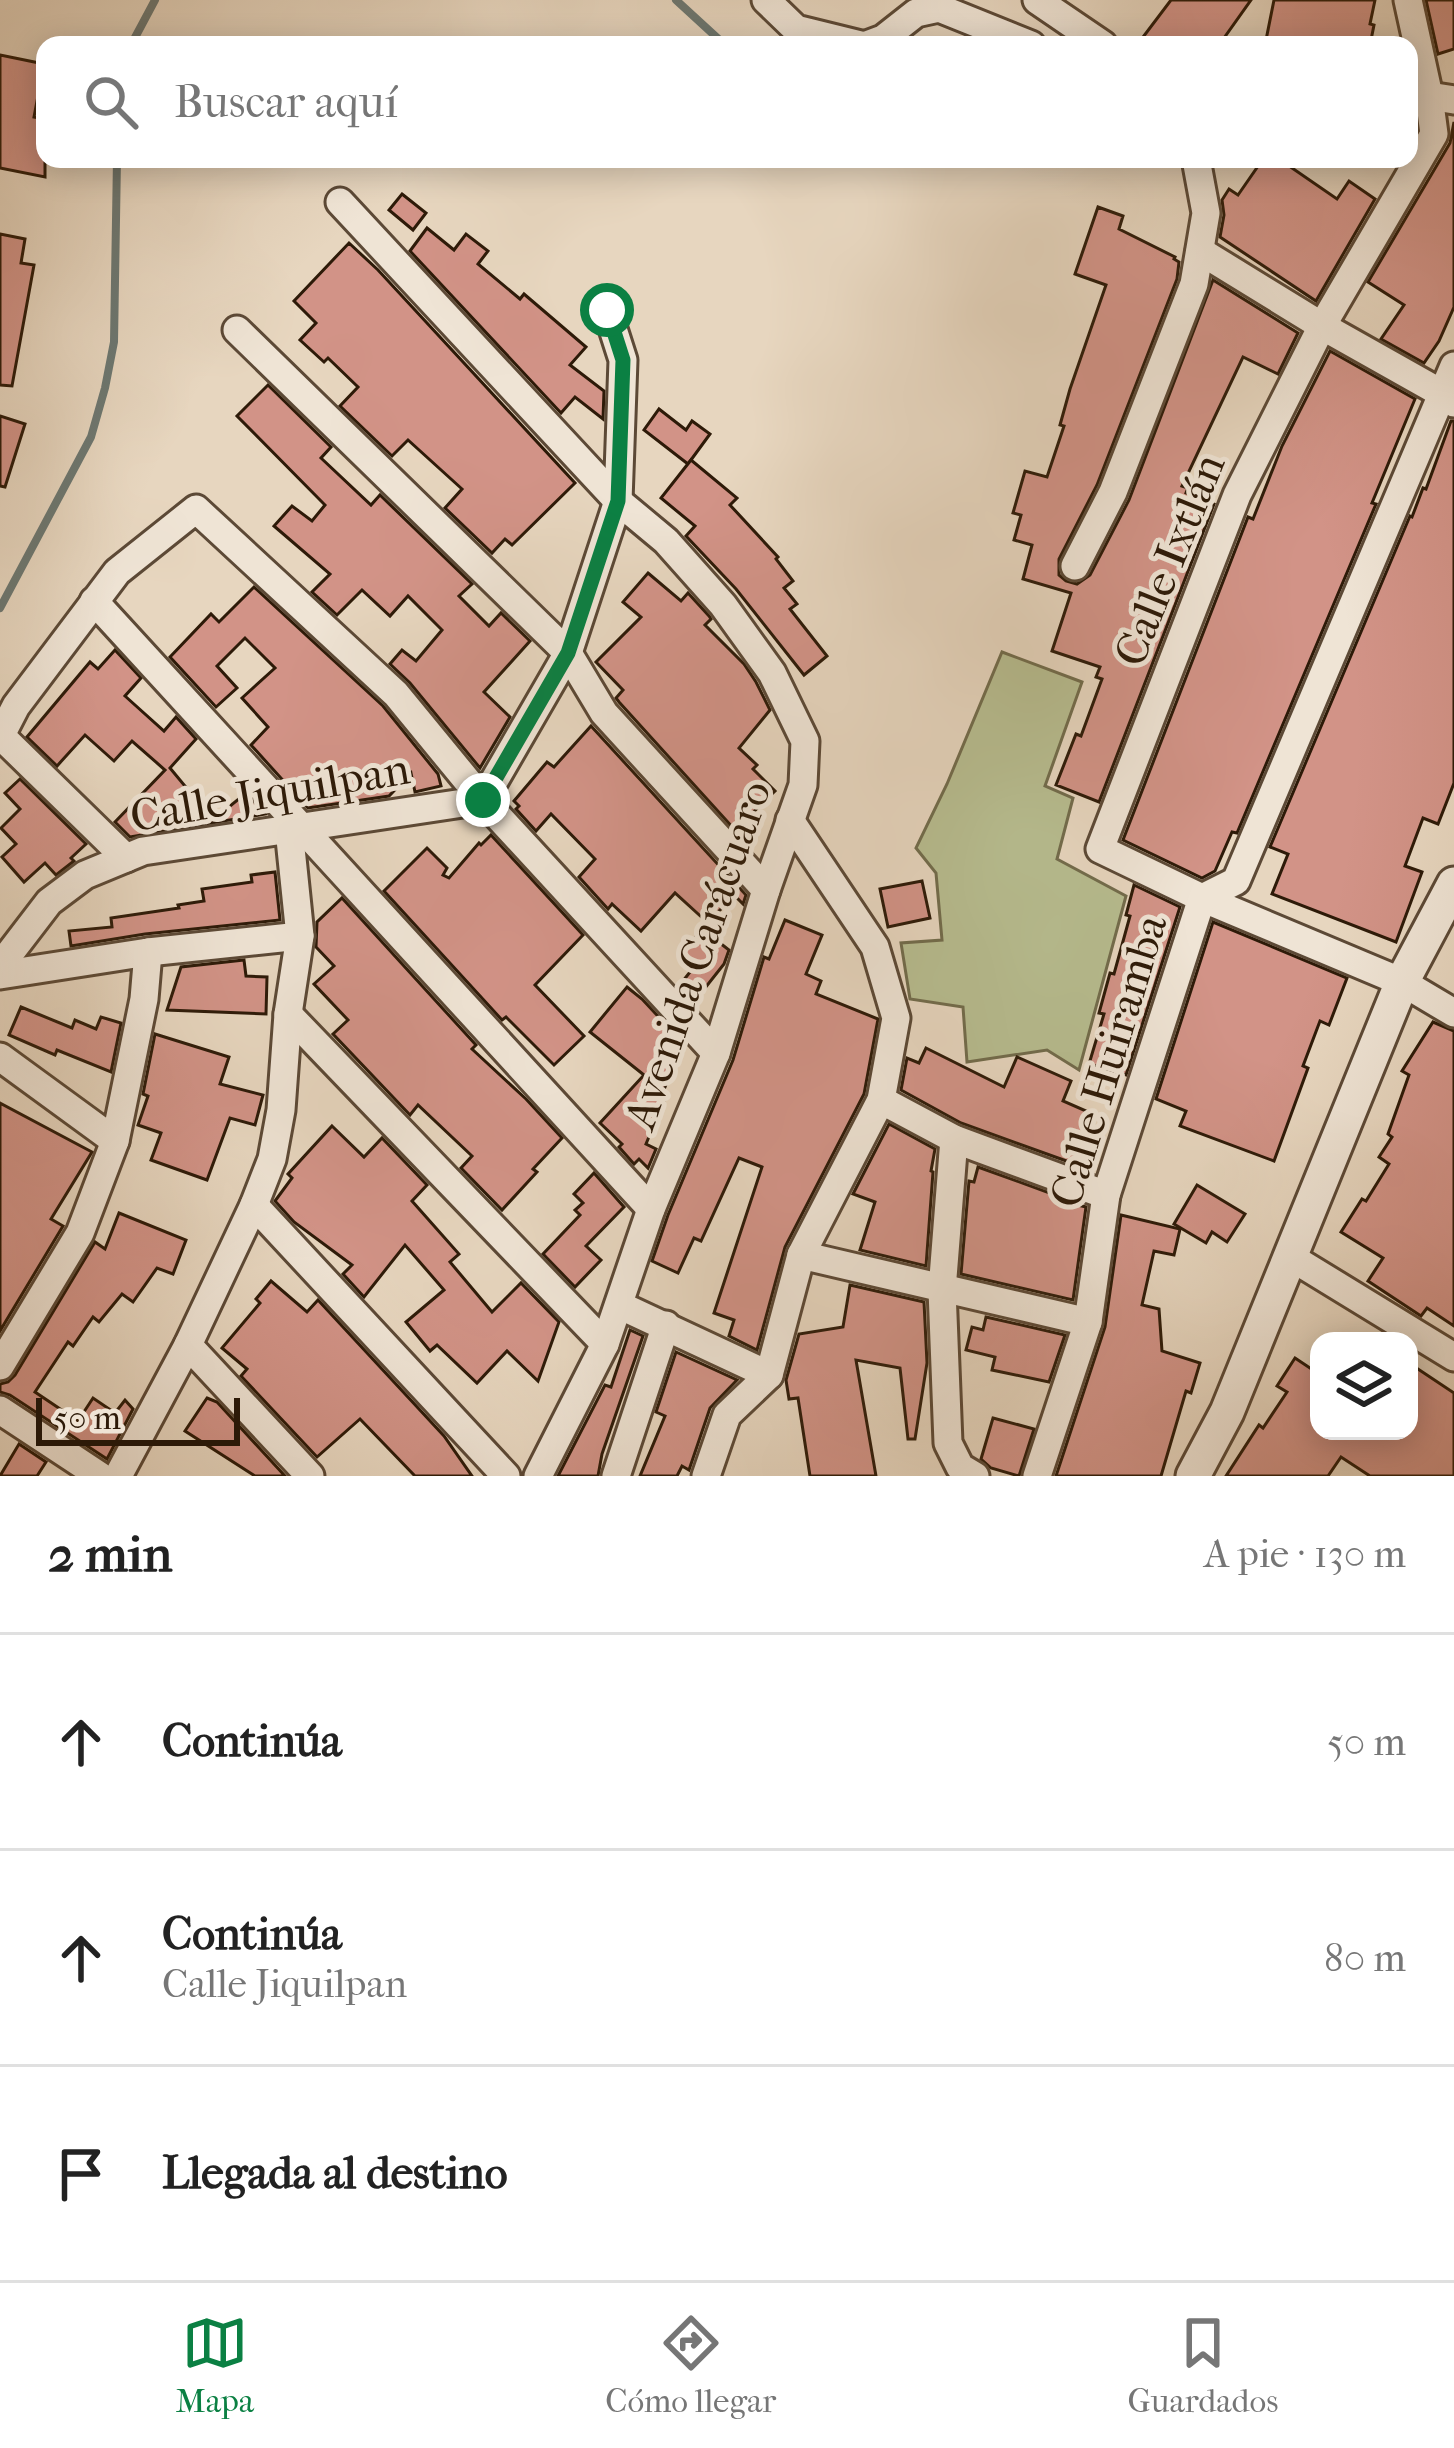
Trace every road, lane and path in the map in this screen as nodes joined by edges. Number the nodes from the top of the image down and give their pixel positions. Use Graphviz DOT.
graph roads {
  1 [pos="766,0"];
  2 [pos="1037,0"];
  3 [pos="1408,0"];
  4 [pos="826,36"];
  5 [pos="887,36"];
  6 [pos="1009,36"];
  7 [pos="1090,36"];
  8 [pos="1416,36"];
  9 [pos="1418,43"];
  10 [pos="1431,98"];
  11 [pos="1418,161"];
  12 [pos="1198,168"];
  13 [pos="1414,168"];
  14 [pos="340,202"];
  15 [pos="1200,251"];
  16 [pos="607,310"];
  17 [pos="1322,326"];
  18 [pos="237,330"];
  19 [pos="1454,366"];
  20 [pos="1448,398"];
  21 [pos="618,501"];
  22 [pos="1075,566"];
  23 [pos="94,601"];
  24 [pos="568,653"];
  25 [pos="0,737"];
  26 [pos="483,800"];
  27 [pos="790,820"];
  28 [pos="296,828"];
  29 [pos="126,858"];
  30 [pos="1454,884"];
  31 [pos="766,890"];
  32 [pos="1202,898"];
  33 [pos="300,936"];
  34 [pos="148,952"];
  35 [pos="0,966"];
  36 [pos="0,975"];
  37 [pos="1402,982"];
  38 [pos="1454,1013"];
  39 [pos="288,1014"];
  40 [pos="716,1053"];
  41 [pos="0,1057"];
  42 [pos="881,1100"];
  43 [pos="954,1139"];
  44 [pos="115,1141"];
  45 [pos="1106,1195"];
  46 [pos="254,1205"];
  47 [pos="651,1209"];
  48 [pos="801,1255"];
  49 [pos="1289,1256"];
  50 [pos="942,1290"];
  51 [pos="619,1305"];
  52 [pos="1088,1322"];
  53 [pos="665,1325"];
  54 [pos="605,1344"];
  55 [pos="188,1346"];
  56 [pos="4,1347"];
  57 [pos="1454,1357"];
  58 [pos="769,1375"];
  59 [pos="0,1410"];
  60 [pos="100,1476"];
  61 [pos="118,1476"];
  62 [pos="310,1476"];
  63 [pos="506,1476"];
  64 [pos="538,1476"];
  65 [pos="616,1476"];
  66 [pos="706,1476"];
  67 [pos="975,1476"];
  68 [pos="1037,1476"];
  69 [pos="1193,1476"];
  1 -- 4 [label="street"];
  2 -- 7 [label="street"];
  3 -- 8 [label="street, Calle Ixtlán"];
  5 -- 6 [label="street"];
  9 -- 10 [label="street, Calle Ixtlán"];
  10 -- 11 [label="street, Calle Ixtlán"];
  12 -- 15 [label="street"];
  13 -- 17 [label="street, Calle Ixtlán"];
  14 -- 21 [label="street, Avenida Carácuaro"];
  15 -- 17 [label="street"];
  15 -- 22 [label="street"];
  16 -- 21 [label="street"];
  17 -- 20 [label="street"];
  17 -- 32 [label="street, Calle Ixtlán"];
  18 -- 24 [label="street"];
  19 -- 20 [label="street, Calle Huiramba"];
  20 -- 32 [label="street, Calle Huiramba"];
  21 -- 24 [label="street"];
  21 -- 27 [label="street, Avenida Carácuaro"];
  23 -- 25 [label="street"];
  23 -- 26 [label="street"];
  23 -- 28 [label="street"];
  24 -- 26 [label="street"];
  24 -- 31 [label="street"];
  25 -- 29 [label="street"];
  26 -- 28 [label="street, Calle Jiquilpan"];
  26 -- 40 [label="street"];
  27 -- 31 [label="street, Avenida Carácuaro"];
  27 -- 42 [label="street"];
  28 -- 29 [label="street, Calle Jiquilpan"];
  28 -- 33 [label="street"];
  28 -- 47 [label="street"];
  29 -- 35 [label="street, Calle Jiquilpan"];
  30 -- 37 [label="street"];
  31 -- 40 [label="street, Avenida Carácuaro"];
  32 -- 37 [label="street"];
  32 -- 45 [label="street, Calle Huiramba"];
  33 -- 34 [label="street"];
  33 -- 39 [label="street"];
  34 -- 36 [label="street"];
  34 -- 44 [label="street"];
  37 -- 38 [label="street"];
  37 -- 49 [label="street"];
  39 -- 46 [label="street"];
  39 -- 54 [label="street"];
  40 -- 47 [label="street, Avenida Carácuaro"];
  41 -- 44 [label="street"];
  42 -- 43 [label="street"];
  42 -- 48 [label="street"];
  43 -- 45 [label="street"];
  43 -- 50 [label="street"];
  44 -- 56 [label="street"];
  45 -- 52 [label="street, Calle Huiramba"];
  46 -- 55 [label="street"];
  46 -- 63 [label="street"];
  47 -- 51 [label="street, Avenida Carácuaro"];
  48 -- 50 [label="street"];
  48 -- 58 [label="street"];
  49 -- 57 [label="street"];
  49 -- 69 [label="street"];
  50 -- 52 [label="street"];
  50 -- 67 [label="street"];
  51 -- 53 [label="street"];
  51 -- 54 [label="street, Avenida Carácuaro"];
  52 -- 68 [label="street, Calle Huiramba"];
  53 -- 58 [label="street"];
  53 -- 65 [label="street"];
  54 -- 64 [label="street, Avenida Carácuaro"];
  55 -- 61 [label="street"];
  55 -- 62 [label="street"];
  58 -- 66 [label="street"];
  59 -- 60 [label="street"];
}
